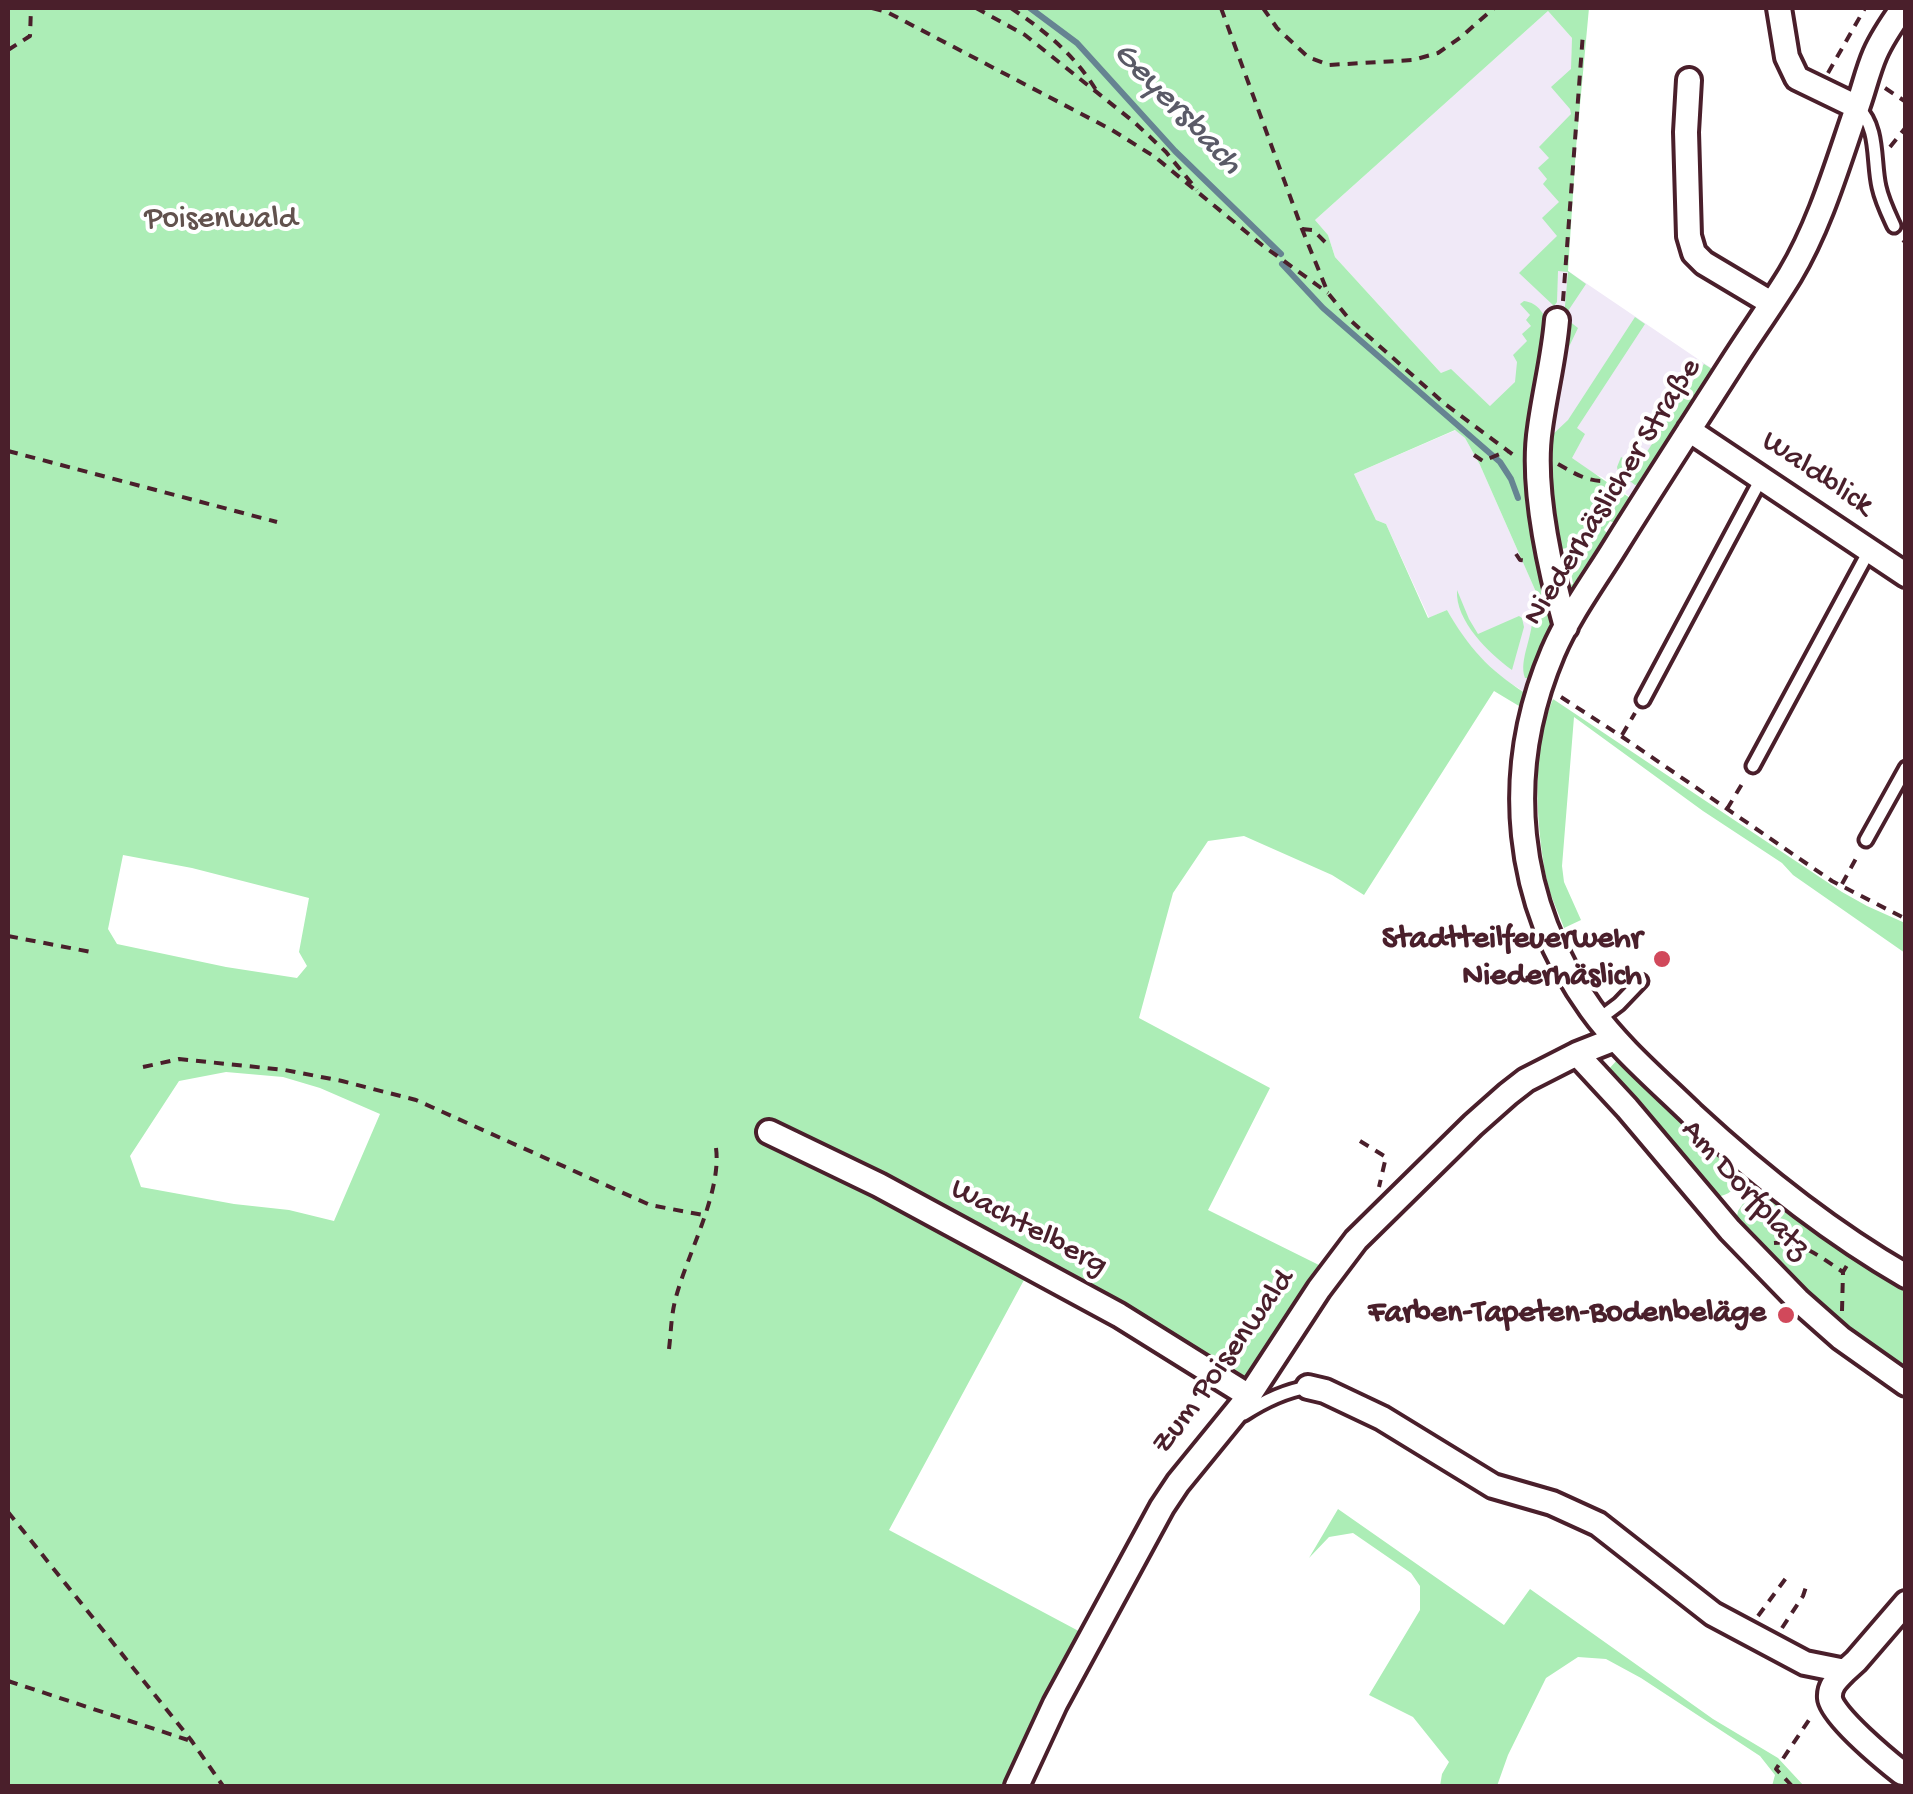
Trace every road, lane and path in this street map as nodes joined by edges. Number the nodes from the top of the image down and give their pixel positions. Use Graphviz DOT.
graph roads {
  1 [pos="31,8"];
  2 [pos="872,8"];
  3 [pos="976,8"];
  4 [pos="1011,8"];
  5 [pos="1221,8"];
  6 [pos="1262,8"];
  7 [pos="1494,8"];
  8 [pos="1779,8"];
  9 [pos="1865,8"];
  10 [pos="1902,8"];
  11 [pos="1583,34"];
  12 [pos="8,50"];
  13 [pos="1830,68"];
  14 [pos="1689,80"];
  15 [pos="1887,90"];
  16 [pos="1098,94"];
  17 [pos="1906,102"];
  18 [pos="1857,107"];
  19 [pos="1203,197"];
  20 [pos="1894,226"];
  21 [pos="1302,229"];
  22 [pos="1330,247"];
  23 [pos="1328,293"];
  24 [pos="1771,303"];
  25 [pos="1557,320"];
  26 [pos="1689,430"];
  27 [pos="8,451"];
  28 [pos="1504,452"];
  29 [pos="1474,455"];
  30 [pos="1538,462"];
  31 [pos="1762,478"];
  32 [pos="1614,480"];
  33 [pos="276,522"];
  34 [pos="1869,551"];
  35 [pos="1516,554"];
  36 [pos="1525,560"];
  37 [pos="1906,575"];
  38 [pos="1566,627"];
  39 [pos="1551,691"];
  40 [pos="1643,700"];
  41 [pos="1530,726"];
  42 [pos="1621,736"];
  43 [pos="1753,766"];
  44 [pos="1906,768"];
  45 [pos="1727,809"];
  46 [pos="1866,840"];
  47 [pos="1840,886"];
  48 [pos="1906,919"];
  49 [pos="8,936"];
  50 [pos="96,953"];
  51 [pos="1641,981"];
  52 [pos="1599,1019"];
  53 [pos="1615,1039"];
  54 [pos="1577,1054"];
  55 [pos="143,1067"];
  56 [pos="769,1132"];
  57 [pos="1360,1141"];
  58 [pos="716,1148"];
  59 [pos="1378,1188"];
  60 [pos="704,1216"];
  61 [pos="1774,1242"];
  62 [pos="1859,1246"];
  63 [pos="1844,1272"];
  64 [pos="1906,1276"];
  65 [pos="1841,1338"];
  66 [pos="669,1349"];
  67 [pos="1906,1384"];
  68 [pos="1308,1387"];
  69 [pos="1249,1396"];
  70 [pos="1221,1432"];
  71 [pos="8,1512"];
  72 [pos="1790,1574"];
  73 [pos="1807,1584"];
  74 [pos="1906,1603"];
  75 [pos="1752,1624"];
  76 [pos="1776,1637"];
  77 [pos="1845,1671"];
  78 [pos="8,1681"];
  79 [pos="1829,1696"];
  80 [pos="191,1740"];
  81 [pos="1902,1773"];
  82 [pos="223,1786"];
  83 [pos="1017,1786"];
  84 [pos="1792,1786"];
  1 -- 12 [label="path"];
  2 -- 19 [label="path"];
  3 -- 16 [label="path"];
  4 -- 16 [label="path"];
  5 -- 21 [label="path"];
  6 -- 7 [label="path"];
  8 -- 18 [label="street"];
  9 -- 13 [label="path"];
  10 -- 18 [label="street, Niederhäslicher Straße"];
  11 -- 25 [label="path"];
  14 -- 24 [label="street"];
  15 -- 17 [label="path"];
  16 -- 19 [label="path"];
  18 -- 20 [label="lane"];
  18 -- 24 [label="street, Niederhäslicher Straße"];
  19 -- 23 [label="path"];
  21 -- 22 [label="path"];
  21 -- 23 [label="path"];
  23 -- 28 [label="path"];
  24 -- 26 [label="street, Niederhäslicher Straße"];
  25 -- 30 [label="street"];
  26 -- 31 [label="street, Waldblick"];
  26 -- 38 [label="street, Niederhäslicher Straße"];
  27 -- 33 [label="path"];
  28 -- 29 [label="path"];
  28 -- 30 [label="path"];
  30 -- 32 [label="path"];
  30 -- 38 [label="street"];
  31 -- 34 [label="street, Waldblick"];
  31 -- 40 [label="lane"];
  34 -- 37 [label="street, Waldblick"];
  34 -- 43 [label="lane"];
  35 -- 36 [label="path"];
  38 -- 41 [label="street, Niederhäslicher Straße"];
  39 -- 42 [label="path"];
  40 -- 42 [label="path"];
  41 -- 52 [label="street, Am Dorfplatz"];
  42 -- 45 [label="path"];
  43 -- 45 [label="path"];
  44 -- 46 [label="lane"];
  45 -- 47 [label="path"];
  46 -- 47 [label="path"];
  47 -- 48 [label="path"];
  49 -- 50 [label="path"];
  51 -- 52 [label="lane"];
  52 -- 53 [label="street, Am Dorfplatz"];
  53 -- 54 [label="street"];
  53 -- 62 [label="street, Am Dorfplatz"];
  54 -- 65 [label="street, Am Dorfplatz"];
  54 -- 69 [label="street, Zum Poisenwald"];
  55 -- 60 [label="path"];
  56 -- 69 [label="street, Wachtelberg"];
  57 -- 59 [label="path"];
  58 -- 60 [label="path"];
  60 -- 66 [label="path"];
  61 -- 63 [label="path"];
  62 -- 63 [label="path"];
  62 -- 64 [label="street, Am Dorfplatz"];
  63 -- 65 [label="path"];
  65 -- 67 [label="street, Am Dorfplatz"];
  68 -- 70 [label="lane"];
  68 -- 77 [label="street"];
  69 -- 70 [label="street, Zum Poisenwald"];
  70 -- 83 [label="street, Zum Poisenwald"];
  71 -- 80 [label="path"];
  72 -- 75 [label="path"];
  73 -- 76 [label="path"];
  74 -- 77 [label="street"];
  77 -- 79 [label="street"];
  78 -- 80 [label="path"];
  79 -- 81 [label="street"];
  79 -- 84 [label="path"];
  80 -- 82 [label="path"];
}
